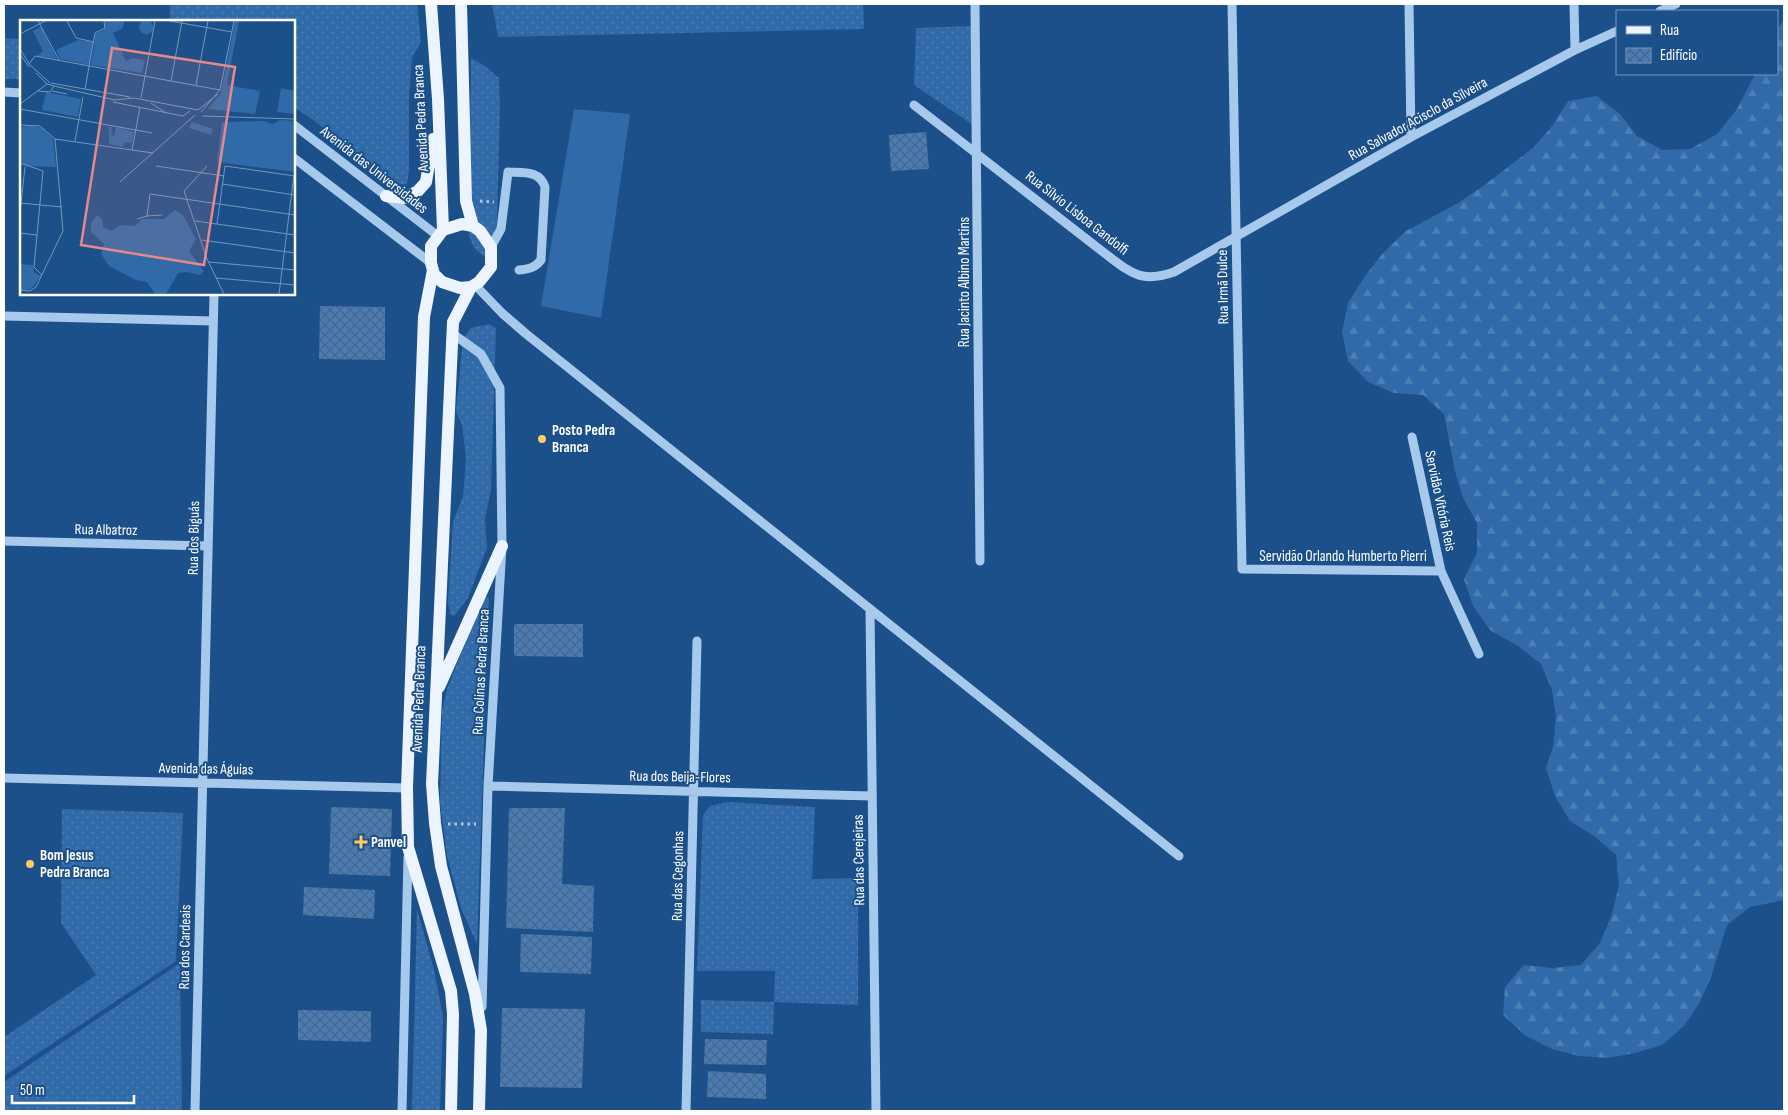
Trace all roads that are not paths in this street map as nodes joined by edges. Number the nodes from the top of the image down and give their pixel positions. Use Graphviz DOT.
graph roads {
  1 [pos="431,4"];
  2 [pos="461,4"];
  3 [pos="975,4"];
  4 [pos="1232,4"];
  5 [pos="1409,4"];
  6 [pos="1574,4"];
  7 [pos="1676,4"];
  8 [pos="1662,10"];
  9 [pos="1616,31"];
  10 [pos="1575,50"];
  11 [pos="4,92"];
  12 [pos="20,93"];
  13 [pos="438,99"];
  14 [pos="914,105"];
  15 [pos="295,126"];
  16 [pos="1411,137"];
  17 [pos="977,152"];
  18 [pos="295,159"];
  19 [pos="386,196"];
  20 [pos="473,226"];
  21 [pos="440,233"];
  22 [pos="1236,236"];
  23 [pos="491,247"];
  24 [pos="432,266"];
  25 [pos="519,270"];
  26 [pos="473,286"];
  27 [pos="214,295"];
  28 [pos="4,316"];
  29 [pos="213,321"];
  30 [pos="453,334"];
  31 [pos="1412,437"];
  32 [pos="4,541"];
  33 [pos="208,546"];
  34 [pos="502,546"];
  35 [pos="980,561"];
  36 [pos="1242,570"];
  37 [pos="1441,571"];
  38 [pos="870,609"];
  39 [pos="696,641"];
  40 [pos="1479,654"];
  41 [pos="436,694"];
  42 [pos="4,778"];
  43 [pos="202,783"];
  44 [pos="488,786"];
  45 [pos="407,788"];
  46 [pos="693,791"];
  47 [pos="872,796"];
  48 [pos="408,847"];
  49 [pos="1179,856"];
  50 [pos="481,1030"];
  51 [pos="195,1111"];
  52 [pos="402,1111"];
  53 [pos="451,1111"];
  54 [pos="479,1111"];
  55 [pos="686,1111"];
  56 [pos="876,1111"];
  1 -- 13 [label="main road, Avenida Pedra Branca"];
  2 -- 20 [label="main road"];
  3 -- 17 [label="street, Rua Jacinto Albino Martins"];
  4 -- 22 [label="street, Rua Irmã Dulce"];
  5 -- 16 [label="street"];
  6 -- 10 [label="street"];
  7 -- 8 [label="street"];
  9 -- 10 [label="street, Rua Salvador Acisclo da Silveira"];
  10 -- 16 [label="street, Rua Salvador Acisclo da Silveira"];
  11 -- 12 [label="street"];
  13 -- 19 [label="main road"];
  13 -- 21 [label="main road, Avenida Pedra Branca"];
  14 -- 17 [label="street, Rua Sílvio Lisboa Gandolfi"];
  15 -- 19 [label="street, Avenida das Universidades"];
  16 -- 22 [label="street, Rua Salvador Acisclo da Silveira"];
  17 -- 22 [label="street, Rua Sílvio Lisboa Gandolfi"];
  17 -- 35 [label="street, Rua Jacinto Albino Martins"];
  18 -- 24 [label="street"];
  19 -- 21 [label="street, Avenida das Universidades"];
  20 -- 21 [label="main road"];
  20 -- 23 [label="main road"];
  21 -- 24 [label="main road"];
  22 -- 36 [label="street, Rua Irmã Dulce"];
  23 -- 25 [label="street"];
  23 -- 26 [label="main road"];
  24 -- 26 [label="main road"];
  24 -- 45 [label="main road, Avenida Pedra Branca"];
  26 -- 30 [label="main road, Avenida Pedra Branca"];
  26 -- 38 [label="street"];
  27 -- 29 [label="street, Rua dos Biguás"];
  28 -- 29 [label="street"];
  29 -- 33 [label="street, Rua dos Biguás"];
  30 -- 34 [label="street, Rua Colinas Pedra Branca"];
  30 -- 41 [label="main road, Avenida Pedra Branca"];
  31 -- 37 [label="street, Servidão Vitória Reis"];
  32 -- 33 [label="street, Rua Albatroz"];
  33 -- 43 [label="street, Rua dos Biguás"];
  34 -- 41 [label="main road"];
  34 -- 44 [label="street, Rua Colinas Pedra Branca"];
  36 -- 37 [label="street, Servidão Orlando Humberto Pierri"];
  37 -- 40 [label="street, Servidão Orlando Humberto Pierri"];
  38 -- 47 [label="street, Rua das Cerejeiras"];
  38 -- 49 [label="street"];
  39 -- 46 [label="street, Rua das Cegonhas"];
  41 -- 50 [label="main road, Avenida Pedra Branca"];
  42 -- 43 [label="street, Avenida das Águias"];
  43 -- 45 [label="street, Avenida das Águias"];
  43 -- 51 [label="street, Rua dos Cardeais"];
  44 -- 46 [label="street, Rua dos Beija-Flores"];
  44 -- 50 [label="street, Rua Colinas Pedra Branca"];
  45 -- 48 [label="main road, Avenida Pedra Branca"];
  46 -- 47 [label="street, Rua dos Beija-Flores"];
  46 -- 55 [label="street, Rua das Cegonhas"];
  47 -- 56 [label="street, Rua das Cerejeiras"];
  48 -- 52 [label="street, Avenida Pedra Branca"];
  48 -- 53 [label="main road, Avenida Pedra Branca"];
  50 -- 54 [label="main road, Avenida Pedra Branca"];
}
